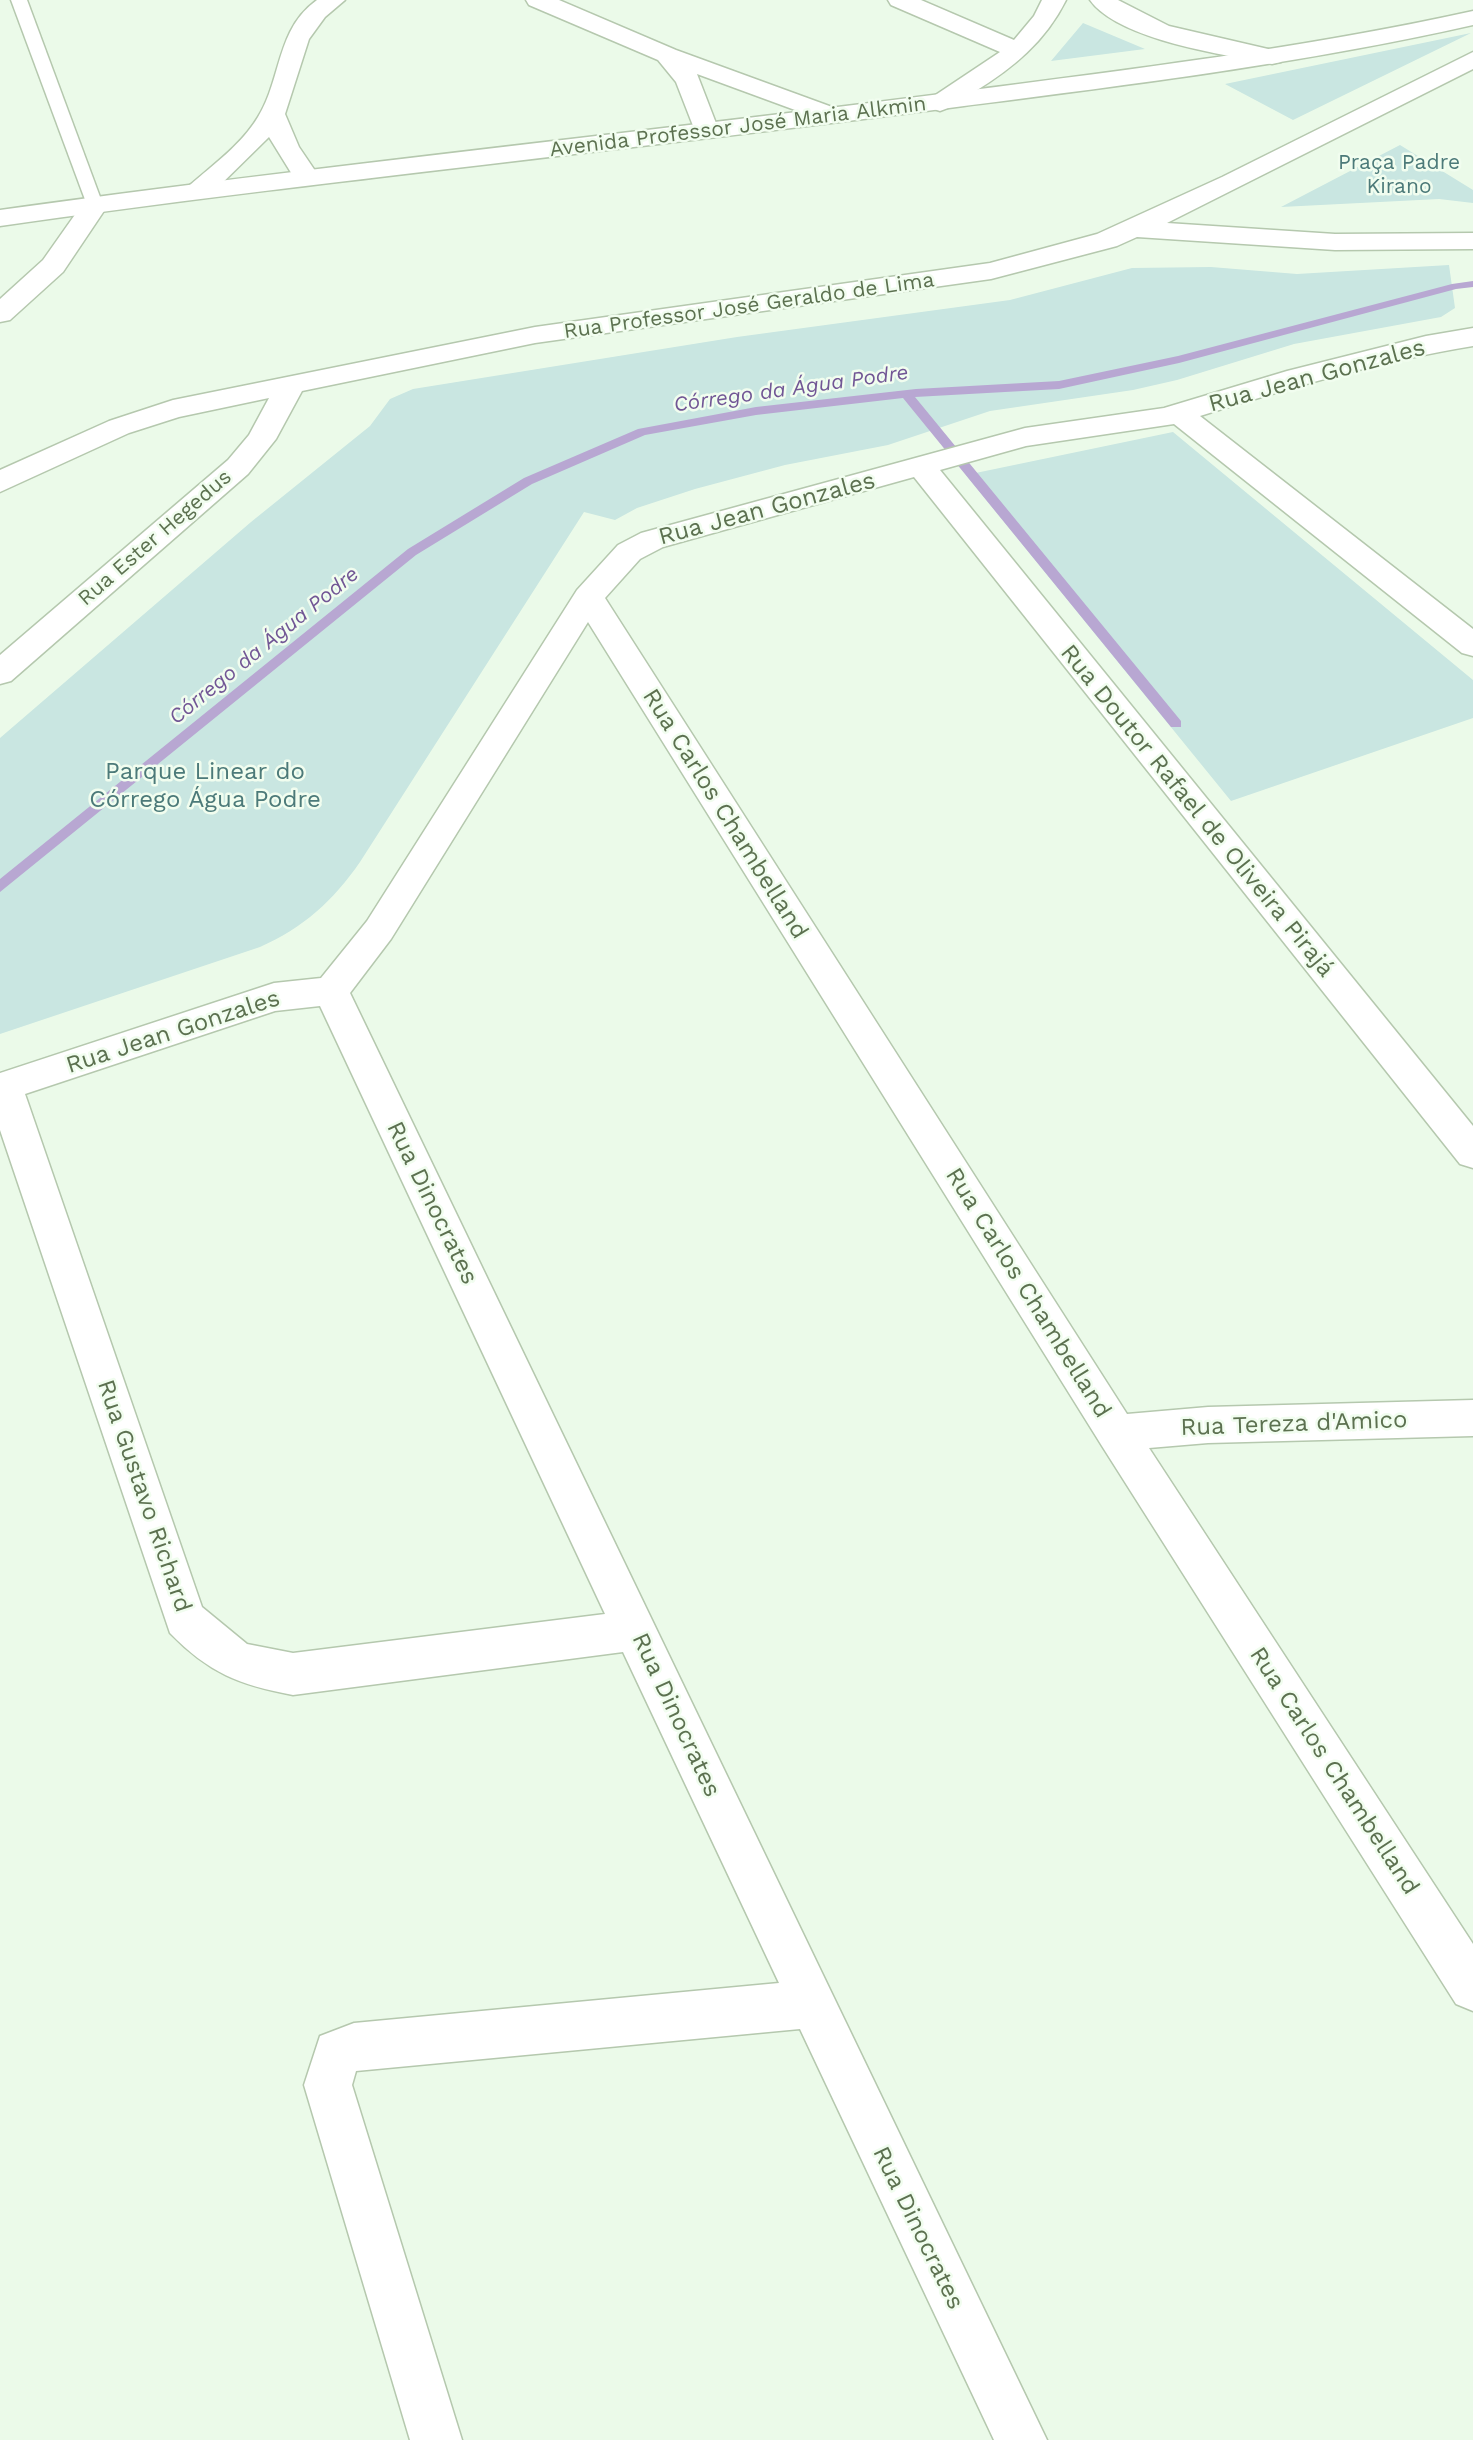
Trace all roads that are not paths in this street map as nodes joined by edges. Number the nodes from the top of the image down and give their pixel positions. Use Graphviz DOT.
graph roads {
  1 [pos="19,0"];
  2 [pos="333,0"];
  3 [pos="538,0"];
  4 [pos="900,0"];
  5 [pos="1054,0"];
  6 [pos="1102,0"];
  7 [pos="1473,18"];
  8 [pos="1017,50"];
  9 [pos="667,55"];
  10 [pos="1272,57"];
  11 [pos="1473,60"];
  12 [pos="940,103"];
  13 [pos="273,115"];
  14 [pos="834,117"];
  15 [pos="706,131"];
  16 [pos="307,178"];
  17 [pos="199,191"];
  18 [pos="95,205"];
  19 [pos="0,218"];
  20 [pos="1132,229"];
  21 [pos="1473,242"];
  22 [pos="0,314"];
  23 [pos="1473,337"];
  24 [pos="290,387"];
  25 [pos="1179,414"];
  26 [pos="933,465"];
  27 [pos="0,481"];
  28 [pos="588,597"];
  29 [pos="1473,645"];
  30 [pos="0,673"];
  31 [pos="331,990"];
  32 [pos="2,1087"];
  33 [pos="1473,1153"];
  34 [pos="1473,1418"];
  35 [pos="1116,1433"];
  36 [pos="636,1630"];
  37 [pos="1473,1987"];
  38 [pos="810,2004"];
  39 [pos="436,2440"];
  40 [pos="1021,2440"];
  1 -- 18 [label="lane"];
  2 -- 13 [label="street"];
  3 -- 9 [label="street"];
  4 -- 8 [label="street"];
  5 -- 8 [label="street"];
  6 -- 10 [label="street"];
  7 -- 10 [label="street, Avenida Professor José Maria Alkmin"];
  8 -- 12 [label="street"];
  9 -- 14 [label="street"];
  9 -- 15 [label="street"];
  10 -- 12 [label="street, Avenida Professor José Maria Alkmin"];
  11 -- 20 [label="street, Rua Professor José Geraldo de Lima"];
  12 -- 14 [label="street, Avenida Professor José Maria Alkmin"];
  13 -- 16 [label="street"];
  13 -- 17 [label="street"];
  14 -- 15 [label="street, Avenida Professor José Maria Alkmin"];
  15 -- 16 [label="street, Avenida Professor José Maria Alkmin"];
  16 -- 17 [label="street, Avenida Professor José Maria Alkmin"];
  17 -- 18 [label="street, Avenida Professor José Maria Alkmin"];
  18 -- 19 [label="street, Avenida Professor José Maria Alkmin"];
  18 -- 22 [label="street"];
  20 -- 21 [label="street"];
  20 -- 24 [label="street, Rua Professor José Geraldo de Lima"];
  23 -- 25 [label="street, Rua Jean Gonzales"];
  24 -- 27 [label="street, Rua Professor José Geraldo de Lima"];
  24 -- 30 [label="street, Rua Ester Hegedus"];
  25 -- 26 [label="street, Rua Jean Gonzales"];
  25 -- 29 [label="street"];
  26 -- 28 [label="street, Rua Jean Gonzales"];
  26 -- 33 [label="street, Rua Doutor Rafael de Oliveira Pirajá"];
  28 -- 31 [label="street, Rua Jean Gonzales"];
  28 -- 35 [label="street, Rua Carlos Chambelland"];
  31 -- 32 [label="street, Rua Jean Gonzales"];
  31 -- 36 [label="street, Rua Dinocrates"];
  32 -- 36 [label="street, Rua Gustavo Richard"];
  34 -- 35 [label="street, Rua Tereza d'Amico"];
  35 -- 37 [label="street, Rua Carlos Chambelland"];
  36 -- 38 [label="street, Rua Dinocrates"];
  38 -- 39 [label="street"];
  38 -- 40 [label="street, Rua Dinocrates"];
}
